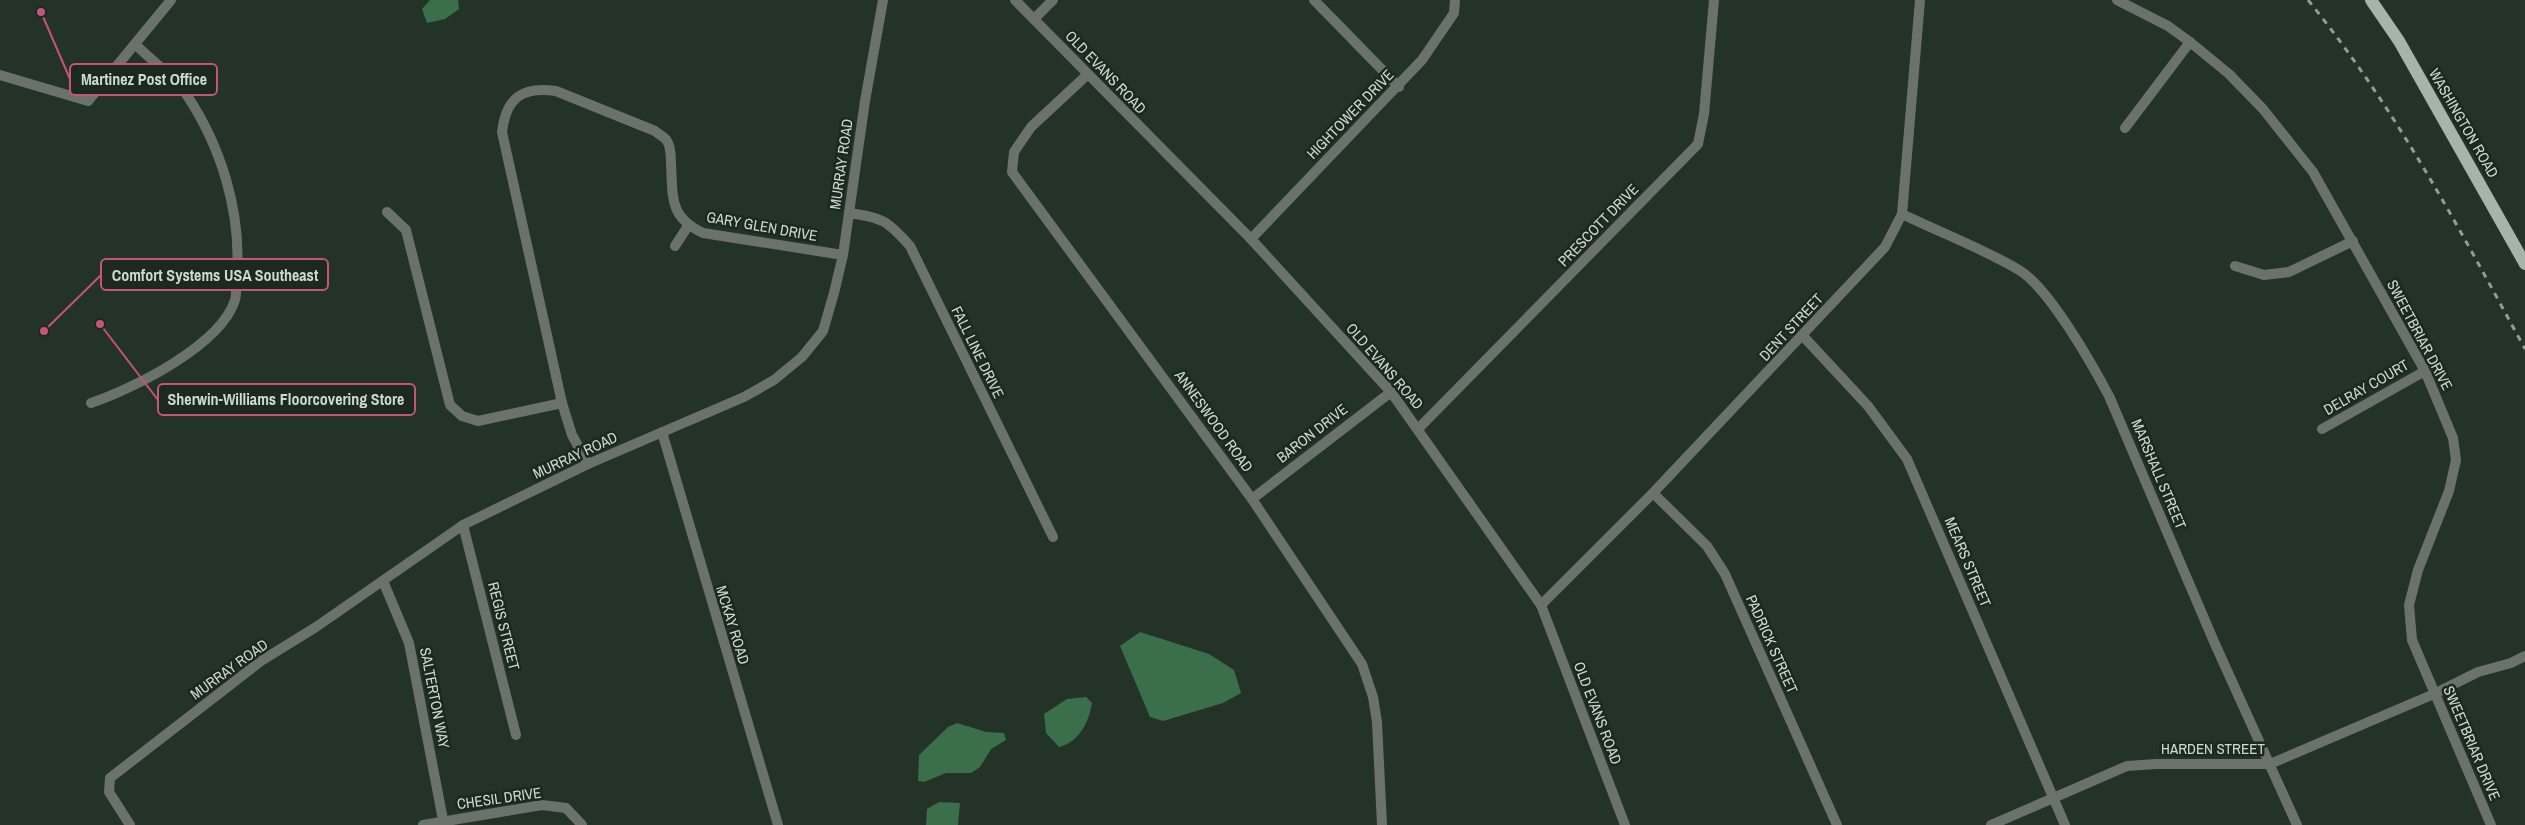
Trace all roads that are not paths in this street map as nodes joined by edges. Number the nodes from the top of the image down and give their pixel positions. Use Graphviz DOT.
graph roads {
  1 [pos="171,0"];
  2 [pos="883,0"];
  3 [pos="1015,0"];
  4 [pos="1053,0"];
  5 [pos="1314,0"];
  6 [pos="1455,0"];
  7 [pos="1714,0"];
  8 [pos="1920,0"];
  9 [pos="2370,0"];
  10 [pos="2122,1"];
  11 [pos="1034,19"];
  12 [pos="2190,42"];
  13 [pos="135,44"];
  14 [pos="0,75"];
  15 [pos="1087,75"];
  16 [pos="1398,86"];
  17 [pos="2125,128"];
  18 [pos="387,212"];
  19 [pos="849,213"];
  20 [pos="1902,214"];
  21 [pos="688,226"];
  22 [pos="1251,239"];
  23 [pos="2353,242"];
  24 [pos="675,246"];
  25 [pos="843,255"];
  26 [pos="2525,264"];
  27 [pos="2235,266"];
  28 [pos="1803,336"];
  29 [pos="2425,371"];
  30 [pos="1391,392"];
  31 [pos="91,403"];
  32 [pos="562,403"];
  33 [pos="2322,429"];
  34 [pos="1418,430"];
  35 [pos="662,432"];
  36 [pos="588,464"];
  37 [pos="1653,493"];
  38 [pos="1252,499"];
  39 [pos="463,525"];
  40 [pos="1053,537"];
  41 [pos="383,581"];
  42 [pos="1541,605"];
  43 [pos="2525,656"];
  44 [pos="2434,694"];
  45 [pos="516,735"];
  46 [pos="2270,764"];
  47 [pos="2053,798"];
  48 [pos="444,824"];
  49 [pos="130,825"];
  50 [pos="423,825"];
  51 [pos="582,825"];
  52 [pos="778,825"];
  53 [pos="1382,825"];
  54 [pos="1625,825"];
  55 [pos="1837,825"];
  56 [pos="1991,825"];
  57 [pos="2065,825"];
  58 [pos="2296,825"];
  59 [pos="2491,825"];
  1 -- 13 [label="street"];
  2 -- 19 [label="street, MURRAY ROAD"];
  3 -- 11 [label="street, OLD EVANS ROAD"];
  4 -- 11 [label="street"];
  5 -- 16 [label="street"];
  6 -- 16 [label="street, HIGHTOWER DRIVE"];
  7 -- 34 [label="street, PRESCOTT DRIVE"];
  8 -- 20 [label="street, DENT STREET"];
  9 -- 26 [label="main road, WASHINGTON ROAD"];
  10 -- 12 [label="street, SWEETBRIAR DRIVE"];
  11 -- 15 [label="street, OLD EVANS ROAD"];
  12 -- 17 [label="street"];
  12 -- 23 [label="street, SWEETBRIAR DRIVE"];
  13 -- 14 [label="street"];
  13 -- 31 [label="street"];
  15 -- 22 [label="street, OLD EVANS ROAD"];
  15 -- 38 [label="street, ANNESWOOD ROAD"];
  16 -- 22 [label="street, HIGHTOWER DRIVE"];
  18 -- 32 [label="street"];
  19 -- 25 [label="street, MURRAY ROAD"];
  19 -- 40 [label="street, FALL LINE DRIVE"];
  20 -- 28 [label="street, DENT STREET"];
  20 -- 46 [label="street, MARSHALL STREET"];
  21 -- 24 [label="street"];
  21 -- 25 [label="street, GARY GLEN DRIVE"];
  21 -- 32 [label="street, GARY GLEN DRIVE"];
  22 -- 30 [label="street, OLD EVANS ROAD"];
  23 -- 27 [label="street"];
  23 -- 29 [label="street, SWEETBRIAR DRIVE"];
  25 -- 35 [label="street, MURRAY ROAD"];
  28 -- 37 [label="street, DENT STREET"];
  28 -- 47 [label="street, MEARS STREET"];
  29 -- 33 [label="street, DELRAY COURT"];
  29 -- 44 [label="street, SWEETBRIAR DRIVE"];
  30 -- 34 [label="street, OLD EVANS ROAD"];
  30 -- 38 [label="street, BARON DRIVE"];
  32 -- 36 [label="street"];
  34 -- 42 [label="street, OLD EVANS ROAD"];
  35 -- 36 [label="street, MURRAY ROAD"];
  35 -- 52 [label="street, MCKAY ROAD"];
  36 -- 39 [label="street, MURRAY ROAD"];
  37 -- 42 [label="street, DENT STREET"];
  37 -- 55 [label="street, PADRICK STREET"];
  38 -- 53 [label="street, ANNESWOOD ROAD"];
  39 -- 41 [label="street, MURRAY ROAD"];
  39 -- 45 [label="street, REGIS STREET"];
  41 -- 48 [label="street, SALTERTON WAY"];
  41 -- 49 [label="street, MURRAY ROAD"];
  42 -- 54 [label="street, OLD EVANS ROAD"];
  43 -- 44 [label="street, HARDEN STREET"];
  44 -- 46 [label="street, HARDEN STREET"];
  44 -- 59 [label="street, SWEETBRIAR DRIVE"];
  46 -- 47 [label="street, HARDEN STREET"];
  46 -- 58 [label="street, MARSHALL STREET"];
  47 -- 56 [label="street, HARDEN STREET"];
  47 -- 57 [label="street, MEARS STREET"];
  48 -- 50 [label="street, CHESIL DRIVE"];
  48 -- 51 [label="street, CHESIL DRIVE"];
}
